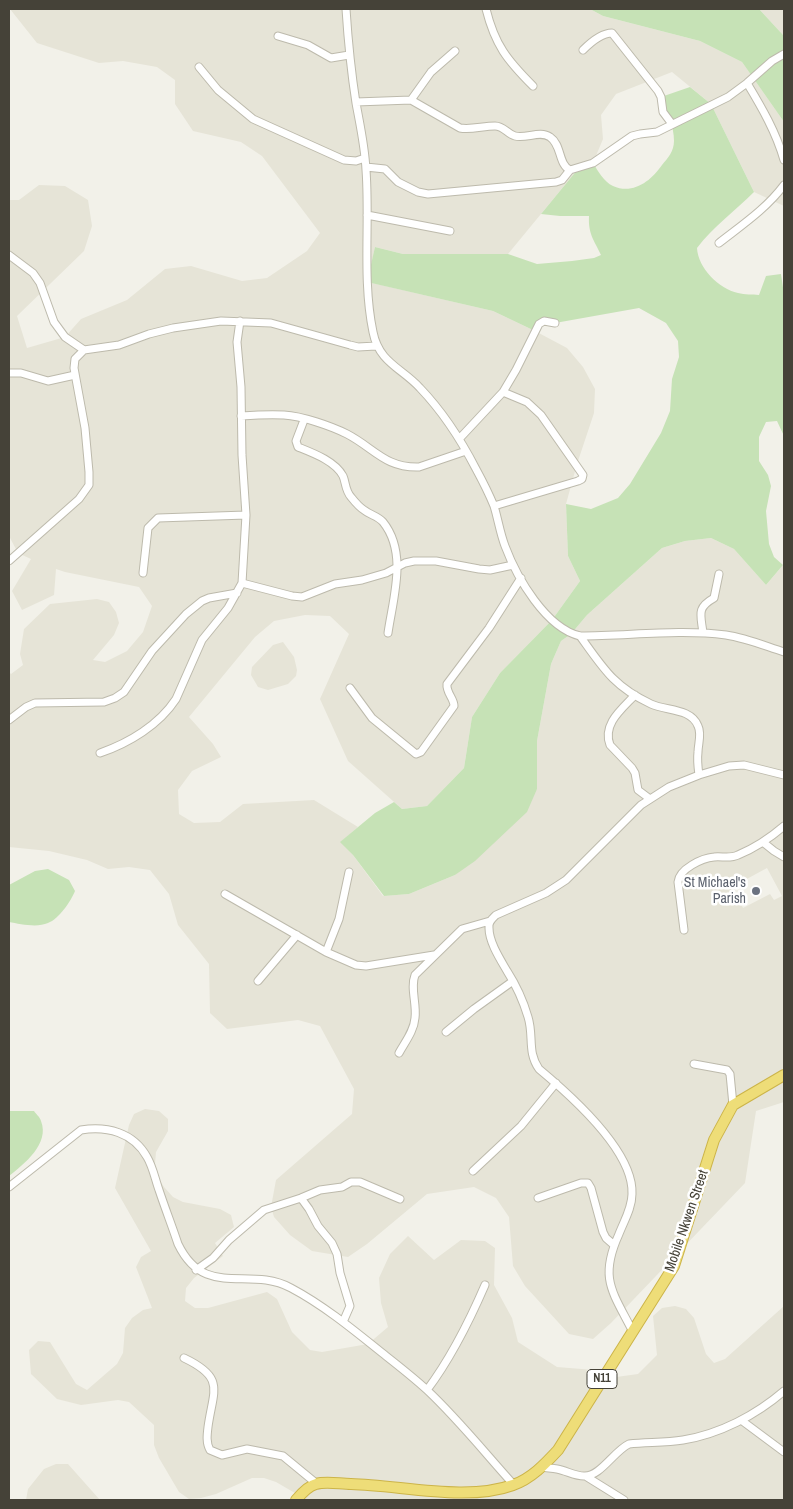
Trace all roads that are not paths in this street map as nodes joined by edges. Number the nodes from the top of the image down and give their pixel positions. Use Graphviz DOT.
graph roads {
  1 [pos="346,9"];
  2 [pos="486,9"];
  3 [pos="278,36"];
  4 [pos="583,50"];
  5 [pos="455,51"];
  6 [pos="784,54"];
  7 [pos="349,55"];
  8 [pos="200,67"];
  9 [pos="747,83"];
  10 [pos="533,86"];
  11 [pos="410,100"];
  12 [pos="356,102"];
  13 [pos="672,124"];
  14 [pos="365,158"];
  15 [pos="784,160"];
  16 [pos="366,167"];
  17 [pos="570,170"];
  18 [pos="784,185"];
  19 [pos="367,216"];
  20 [pos="450,231"];
  21 [pos="719,243"];
  22 [pos="9,254"];
  23 [pos="240,321"];
  24 [pos="555,323"];
  25 [pos="376,346"];
  26 [pos="84,350"];
  27 [pos="9,373"];
  28 [pos="75,375"];
  29 [pos="503,392"];
  30 [pos="241,416"];
  31 [pos="304,420"];
  32 [pos="460,438"];
  33 [pos="466,451"];
  34 [pos="494,506"];
  35 [pos="246,515"];
  36 [pos="9,561"];
  37 [pos="513,564"];
  38 [pos="398,566"];
  39 [pos="143,573"];
  40 [pos="719,574"];
  41 [pos="521,578"];
  42 [pos="242,582"];
  43 [pos="237,593"];
  44 [pos="388,633"];
  45 [pos="703,634"];
  46 [pos="580,636"];
  47 [pos="784,652"];
  48 [pos="350,688"];
  49 [pos="635,695"];
  50 [pos="9,720"];
  51 [pos="100,753"];
  52 [pos="699,775"];
  53 [pos="784,775"];
  54 [pos="650,799"];
  55 [pos="784,826"];
  56 [pos="764,843"];
  57 [pos="784,857"];
  58 [pos="349,872"];
  59 [pos="225,894"];
  60 [pos="490,921"];
  61 [pos="684,930"];
  62 [pos="297,935"];
  63 [pos="326,952"];
  64 [pos="434,955"];
  65 [pos="258,981"];
  66 [pos="513,981"];
  67 [pos="446,1032"];
  68 [pos="399,1053"];
  69 [pos="694,1064"];
  70 [pos="784,1075"];
  71 [pos="556,1083"];
  72 [pos="733,1105"];
  73 [pos="473,1171"];
  74 [pos="9,1187"];
  75 [pos="301,1198"];
  76 [pos="538,1198"];
  77 [pos="400,1199"];
  78 [pos="614,1245"];
  79 [pos="196,1270"];
  80 [pos="485,1285"];
  81 [pos="343,1322"];
  82 [pos="632,1330"];
  83 [pos="184,1358"];
  84 [pos="427,1390"];
  85 [pos="784,1392"];
  86 [pos="741,1420"];
  87 [pos="784,1452"];
  88 [pos="541,1467"];
  89 [pos="587,1477"];
  90 [pos="317,1484"];
  91 [pos="514,1485"];
  92 [pos="493,1490"];
  93 [pos="296,1500"];
  94 [pos="483,1500"];
  95 [pos="624,1500"];
  1 -- 7 [label="street"];
  2 -- 10 [label="street"];
  3 -- 7 [label="street"];
  4 -- 13 [label="street"];
  5 -- 11 [label="street"];
  6 -- 9 [label="street"];
  7 -- 12 [label="street"];
  8 -- 14 [label="street"];
  9 -- 13 [label="street"];
  9 -- 15 [label="street"];
  11 -- 12 [label="street"];
  11 -- 17 [label="street"];
  12 -- 14 [label="street"];
  13 -- 17 [label="street"];
  14 -- 16 [label="street"];
  16 -- 17 [label="street"];
  16 -- 19 [label="street"];
  18 -- 21 [label="street"];
  19 -- 20 [label="street"];
  19 -- 25 [label="street"];
  22 -- 26 [label="street"];
  23 -- 25 [label="street"];
  23 -- 26 [label="street"];
  23 -- 30 [label="street"];
  24 -- 29 [label="street"];
  25 -- 32 [label="street"];
  26 -- 28 [label="street"];
  27 -- 28 [label="street"];
  28 -- 36 [label="street"];
  29 -- 32 [label="street"];
  29 -- 34 [label="street"];
  30 -- 31 [label="street"];
  30 -- 35 [label="street"];
  31 -- 33 [label="street"];
  31 -- 38 [label="street"];
  32 -- 33 [label="street"];
  33 -- 34 [label="street"];
  34 -- 37 [label="street"];
  35 -- 39 [label="street"];
  35 -- 42 [label="street"];
  37 -- 38 [label="street"];
  37 -- 41 [label="street"];
  38 -- 42 [label="street"];
  38 -- 44 [label="street"];
  40 -- 45 [label="street"];
  41 -- 46 [label="street"];
  41 -- 48 [label="street"];
  42 -- 43 [label="street"];
  43 -- 50 [label="street"];
  43 -- 51 [label="street"];
  45 -- 46 [label="street"];
  45 -- 47 [label="street"];
  46 -- 49 [label="street"];
  49 -- 52 [label="street"];
  49 -- 54 [label="street"];
  52 -- 53 [label="street"];
  52 -- 54 [label="street"];
  54 -- 60 [label="street"];
  55 -- 56 [label="street"];
  56 -- 57 [label="street"];
  56 -- 61 [label="street"];
  58 -- 63 [label="street"];
  59 -- 62 [label="street"];
  60 -- 64 [label="street"];
  60 -- 66 [label="street"];
  62 -- 63 [label="street"];
  62 -- 65 [label="street"];
  63 -- 64 [label="street"];
  64 -- 68 [label="street"];
  66 -- 67 [label="street"];
  66 -- 71 [label="street"];
  69 -- 72 [label="street"];
  70 -- 72 [label="highway"];
  71 -- 73 [label="street"];
  71 -- 78 [label="street"];
  72 -- 82 [label="highway, Mobile Nkwen Street / N11"];
  74 -- 79 [label="street"];
  75 -- 77 [label="street"];
  75 -- 79 [label="street"];
  75 -- 81 [label="street"];
  76 -- 78 [label="street"];
  78 -- 82 [label="street"];
  79 -- 81 [label="street"];
  80 -- 84 [label="street"];
  81 -- 84 [label="street"];
  82 -- 88 [label="highway, Mobile Nkwen Street / N11"];
  83 -- 90 [label="street"];
  84 -- 91 [label="street"];
  85 -- 86 [label="street"];
  86 -- 87 [label="street"];
  86 -- 89 [label="street"];
  88 -- 89 [label="street"];
  88 -- 91 [label="highway, Mobile Nkwen Street / N11"];
  89 -- 95 [label="street"];
  90 -- 92 [label="highway, Mobile Nkwen Street / N11"];
  90 -- 93 [label="highway"];
  91 -- 92 [label="highway, Mobile Nkwen Street / N11"];
  92 -- 94 [label="street"];
}
